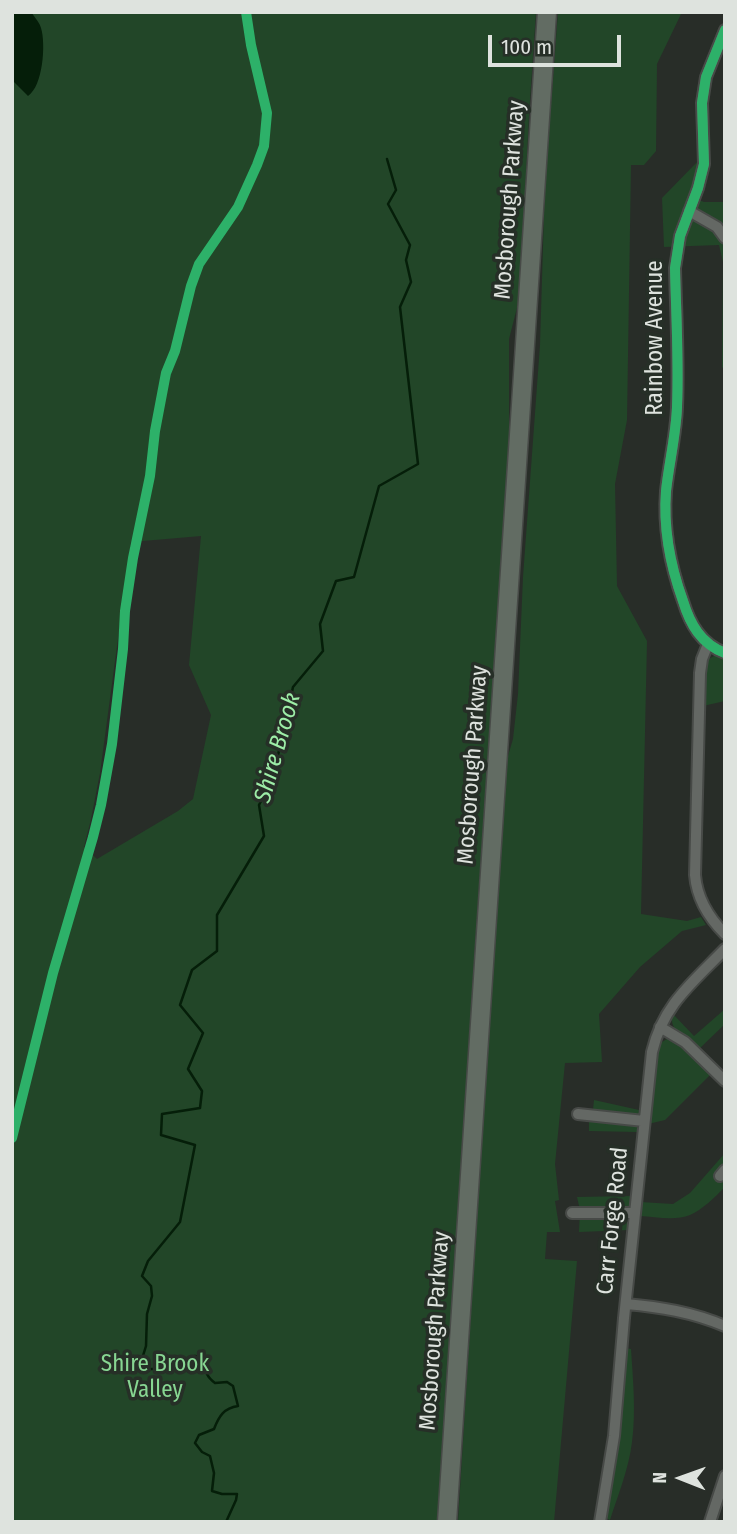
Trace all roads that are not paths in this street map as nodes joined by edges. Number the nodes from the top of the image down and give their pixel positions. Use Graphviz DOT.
graph roads {
  1 [pos="547,12"];
  2 [pos="725,30"];
  3 [pos="689,211"];
  4 [pos="725,237"];
  5 [pos="708,644"];
  6 [pos="725,653"];
  7 [pos="725,934"];
  8 [pos="725,949"];
  9 [pos="660,1027"];
  10 [pos="725,1081"];
  11 [pos="578,1114"];
  12 [pos="644,1121"];
  13 [pos="572,1213"];
  14 [pos="635,1213"];
  15 [pos="625,1304"];
  16 [pos="725,1326"];
  17 [pos="725,1476"];
  18 [pos="447,1522"];
  19 [pos="600,1522"];
  20 [pos="710,1522"];
  1 -- 18 [label="highway, Mosborough Parkway"];
  2 -- 3 [label="street, Rainbow Avenue"];
  3 -- 4 [label="street"];
  3 -- 5 [label="street, Rainbow Avenue"];
  5 -- 6 [label="street"];
  5 -- 7 [label="street"];
  8 -- 9 [label="street, Carr Forge Road"];
  9 -- 10 [label="street"];
  9 -- 12 [label="street, Carr Forge Road"];
  11 -- 12 [label="street"];
  12 -- 14 [label="street, Carr Forge Road"];
  13 -- 14 [label="street"];
  14 -- 15 [label="street, Carr Forge Road"];
  15 -- 16 [label="street"];
  15 -- 19 [label="street, Carr Forge Road"];
  17 -- 20 [label="street"];
}
